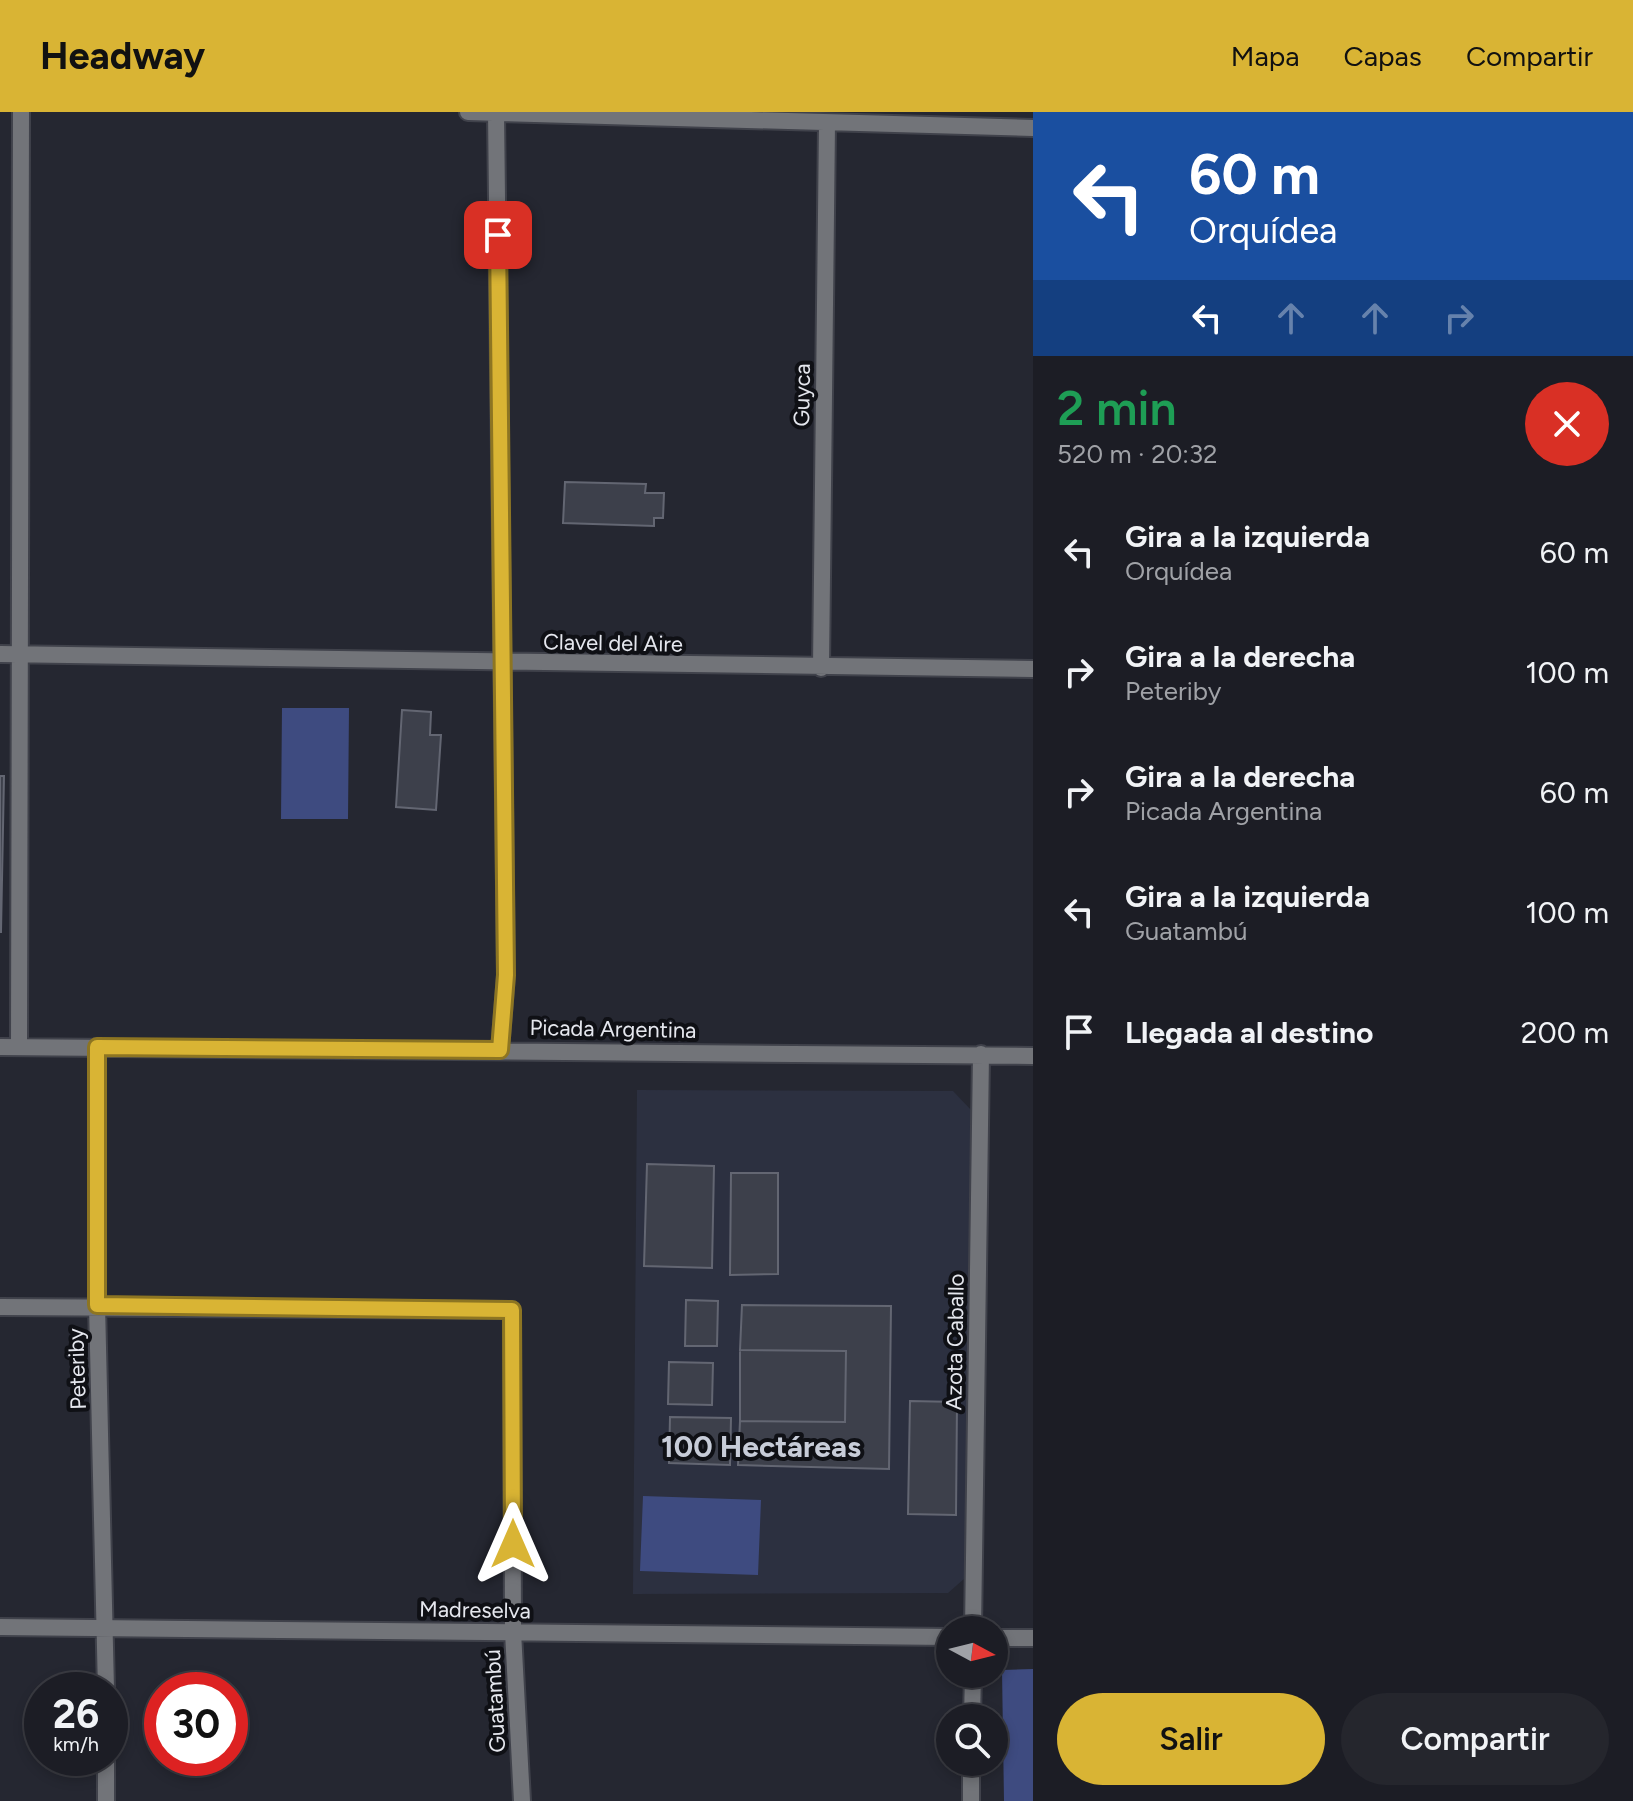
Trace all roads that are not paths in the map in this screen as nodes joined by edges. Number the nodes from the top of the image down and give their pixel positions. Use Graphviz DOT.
graph roads {
  1 [pos="21,112"];
  2 [pos="468,112"];
  3 [pos="496,112"];
  4 [pos="827,123"];
  5 [pos="1033,128"];
  6 [pos="0,654"];
  7 [pos="22,655"];
  8 [pos="504,663"];
  9 [pos="821,668"];
  10 [pos="1033,669"];
  11 [pos="0,1047"];
  12 [pos="19,1047"];
  13 [pos="97,1047"];
  14 [pos="500,1050"];
  15 [pos="981,1054"];
  16 [pos="1033,1056"];
  17 [pos="97,1305"];
  18 [pos="0,1307"];
  19 [pos="973,1616"];
  20 [pos="0,1627"];
  21 [pos="106,1628"];
  22 [pos="513,1632"];
  23 [pos="936,1637"];
  24 [pos="1008,1638"];
  25 [pos="1033,1638"];
  26 [pos="106,1672"];
  27 [pos="106,1776"];
  28 [pos="971,1776"];
  29 [pos="106,1801"];
  30 [pos="522,1801"];
  31 [pos="971,1801"];
  1 -- 7 [label="street"];
  2 -- 3 [label="street"];
  3 -- 4 [label="street"];
  3 -- 8 [label="street"];
  4 -- 5 [label="street"];
  4 -- 9 [label="street, Guyca"];
  6 -- 7 [label="street, Clavel del Aire"];
  7 -- 8 [label="street, Clavel del Aire"];
  7 -- 12 [label="street"];
  8 -- 9 [label="street, Clavel del Aire"];
  8 -- 14 [label="street"];
  9 -- 10 [label="street, Clavel del Aire"];
  11 -- 12 [label="street, Picada Argentina"];
  12 -- 13 [label="street, Picada Argentina"];
  13 -- 14 [label="street, Picada Argentina"];
  13 -- 17 [label="street, Peteriby"];
  14 -- 15 [label="street, Picada Argentina"];
  15 -- 16 [label="street, Picada Argentina"];
  15 -- 19 [label="street, Azota Caballo"];
  17 -- 18 [label="street"];
  17 -- 21 [label="street, Peteriby"];
  17 -- 22 [label="street, Guatambú"];
  20 -- 21 [label="street, Madreselva"];
  21 -- 22 [label="street, Madreselva"];
  21 -- 26 [label="street, Peteriby"];
  22 -- 23 [label="street, Madreselva"];
  22 -- 30 [label="street, Guatambú"];
  24 -- 25 [label="street"];
  27 -- 29 [label="street"];
  28 -- 31 [label="street"];
}
